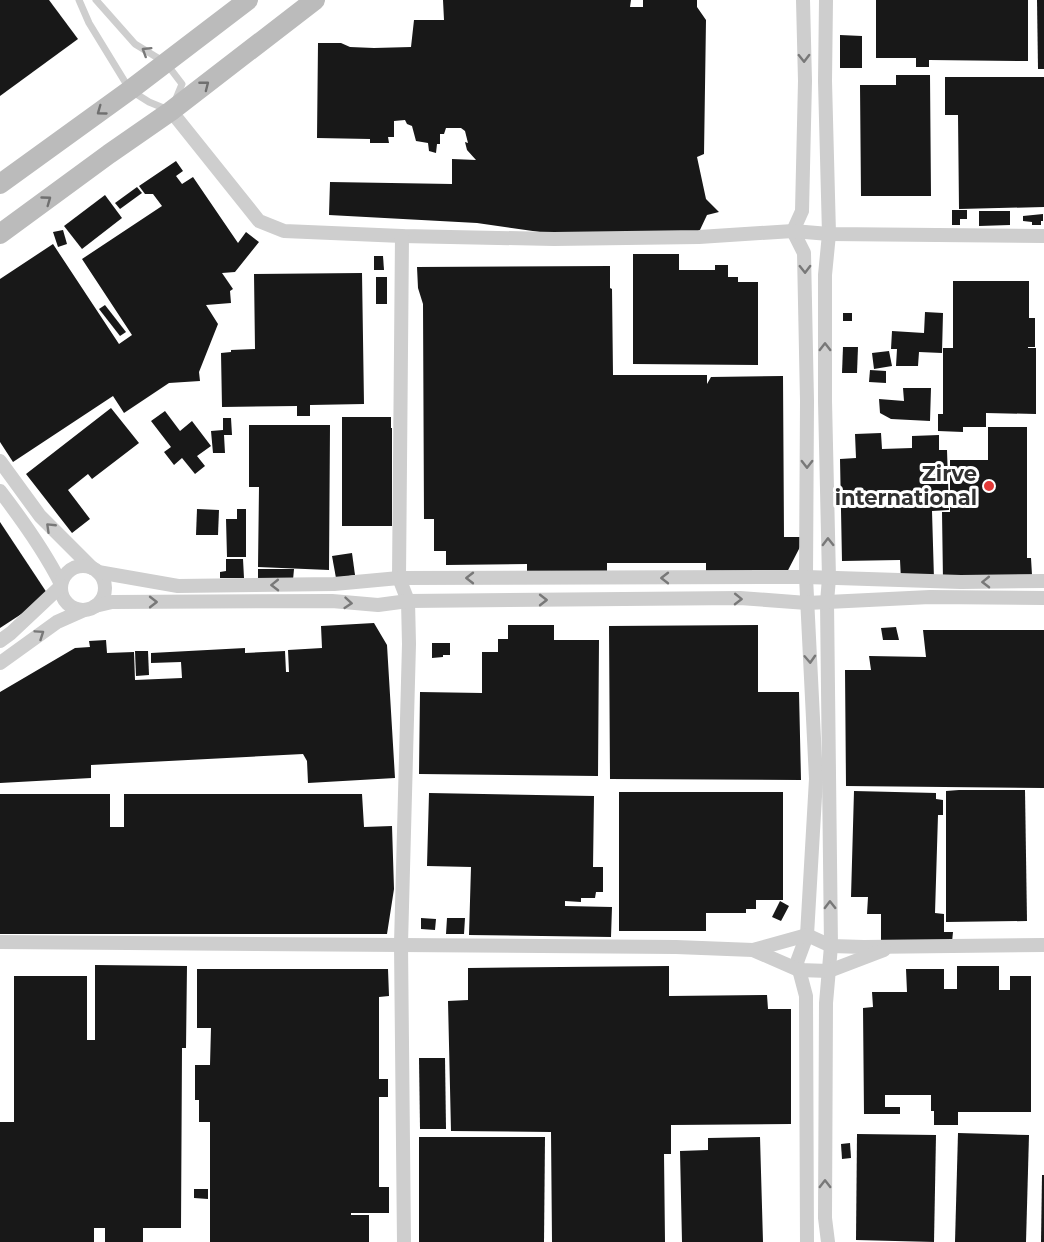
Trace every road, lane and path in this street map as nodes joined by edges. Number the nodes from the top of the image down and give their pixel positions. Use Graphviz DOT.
graph roads {
  1 [pos="79,0"];
  2 [pos="96,0"];
  3 [pos="248,0"];
  4 [pos="315,0"];
  5 [pos="803,0"];
  6 [pos="826,0"];
  7 [pos="166,63"];
  8 [pos="805,81"];
  9 [pos="825,81"];
  10 [pos="130,90"];
  11 [pos="171,111"];
  12 [pos="0,184"];
  13 [pos="793,231"];
  14 [pos="0,234"];
  15 [pos="828,234"];
  16 [pos="402,236"];
  17 [pos="1044,236"];
  18 [pos="807,401"];
  19 [pos="825,401"];
  20 [pos="0,461"];
  21 [pos="0,491"];
  22 [pos="95,570"];
  23 [pos="399,578"];
  24 [pos="807,578"];
  25 [pos="828,578"];
  26 [pos="1044,581"];
  27 [pos="61,585"];
  28 [pos="1044,598"];
  29 [pos="408,601"];
  30 [pos="827,602"];
  31 [pos="807,603"];
  32 [pos="89,608"];
  33 [pos="0,641"];
  34 [pos="0,663"];
  35 [pos="807,935"];
  36 [pos="0,942"];
  37 [pos="401,944"];
  38 [pos="1044,945"];
  39 [pos="831,946"];
  40 [pos="892,947"];
  41 [pos="753,950"];
  42 [pos="799,970"];
  43 [pos="828,971"];
  44 [pos="807,1105"];
  45 [pos="825,1105"];
  46 [pos="404,1242"];
  47 [pos="807,1242"];
  48 [pos="828,1242"];
  1 -- 10 [label="lane"];
  7 -- 2 [label="lane, one-way"];
  3 -- 7 [label="street"];
  11 -- 4 [label="street, one-way"];
  5 -- 8 [label="street, one-way"];
  6 -- 9 [label="street"];
  7 -- 10 [label="street"];
  7 -- 11 [label="lane"];
  8 -- 9 [label="street"];
  8 -- 13 [label="street"];
  9 -- 15 [label="street"];
  10 -- 11 [label="lane"];
  10 -- 12 [label="street, one-way"];
  14 -- 11 [label="street, one-way"];
  11 -- 16 [label="street"];
  13 -- 15 [label="street"];
  13 -- 16 [label="street"];
  13 -- 18 [label="street, one-way"];
  15 -- 17 [label="street"];
  19 -- 15 [label="street, one-way"];
  16 -- 23 [label="street"];
  18 -- 19 [label="street"];
  18 -- 24 [label="street, one-way"];
  25 -- 19 [label="street, one-way"];
  22 -- 20 [label="street, one-way"];
  21 -- 27 [label="street"];
  23 -- 22 [label="street, one-way"];
  22 -- 27 [label="street"];
  22 -- 32 [label="street"];
  24 -- 23 [label="street, one-way"];
  23 -- 29 [label="street"];
  24 -- 25 [label="street"];
  24 -- 31 [label="street"];
  26 -- 25 [label="street, one-way"];
  25 -- 30 [label="street"];
  27 -- 32 [label="street"];
  27 -- 33 [label="street"];
  28 -- 30 [label="street"];
  29 -- 31 [label="street, one-way"];
  32 -- 29 [label="street, one-way"];
  29 -- 37 [label="street"];
  30 -- 31 [label="street"];
  39 -- 30 [label="street, one-way"];
  31 -- 35 [label="street, one-way"];
  34 -- 32 [label="street, one-way"];
  35 -- 39 [label="street"];
  35 -- 41 [label="street"];
  35 -- 42 [label="street"];
  36 -- 37 [label="street"];
  37 -- 41 [label="street"];
  37 -- 46 [label="street"];
  38 -- 40 [label="street"];
  39 -- 40 [label="street"];
  39 -- 43 [label="street"];
  40 -- 43 [label="street"];
  41 -- 42 [label="street"];
  42 -- 43 [label="street"];
  42 -- 44 [label="street"];
  43 -- 45 [label="street"];
  44 -- 45 [label="street"];
  44 -- 47 [label="street"];
  48 -- 45 [label="street, one-way"];
}
